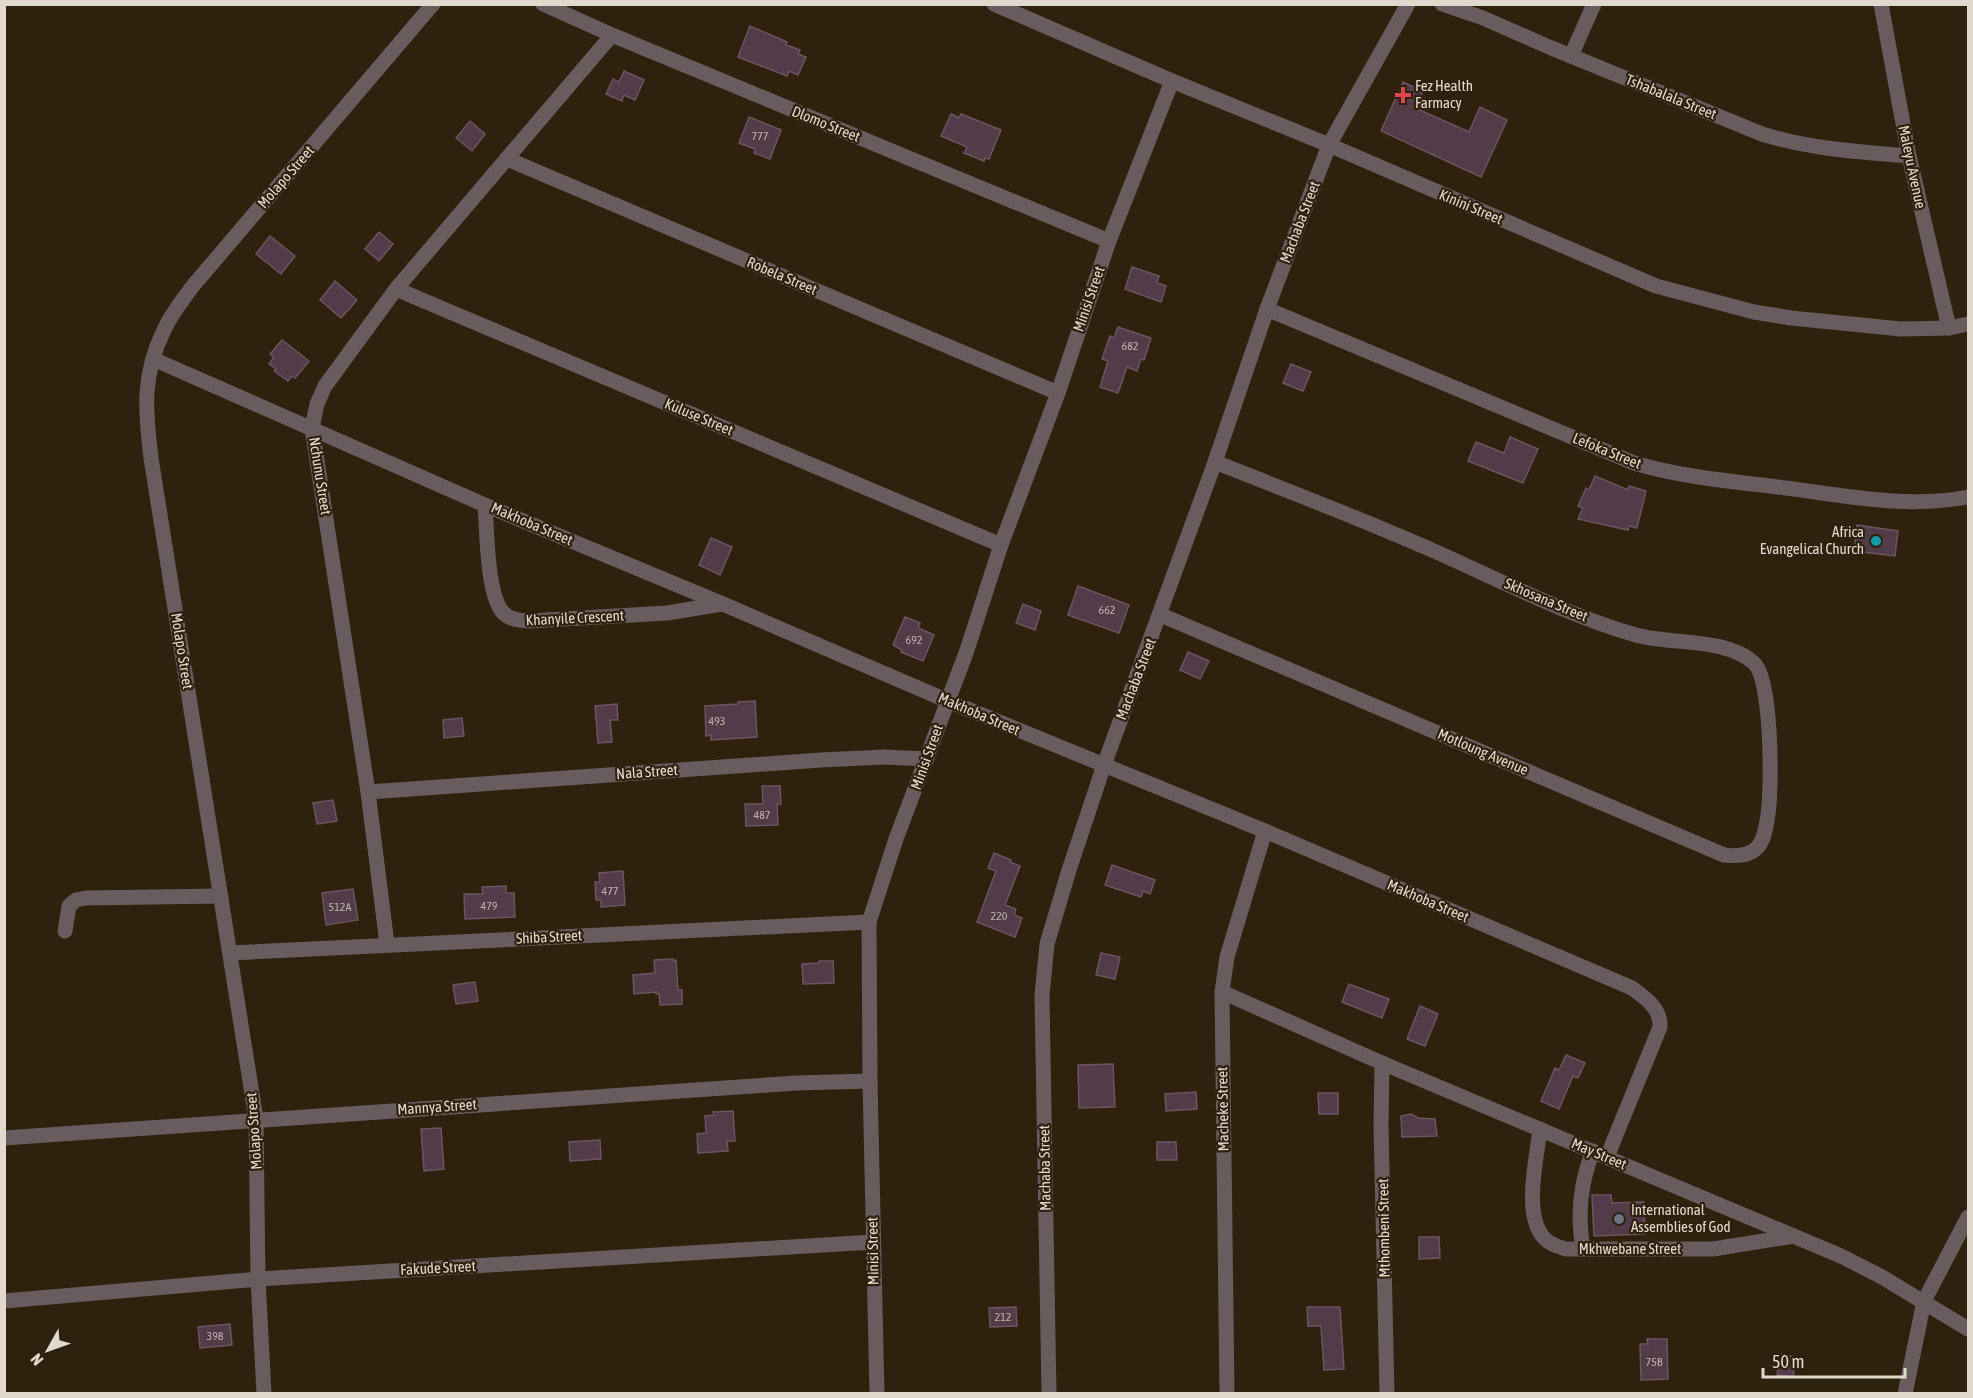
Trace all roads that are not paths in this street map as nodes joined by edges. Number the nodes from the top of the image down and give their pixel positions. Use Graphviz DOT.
graph roads {
  1 [pos="433,4"];
  2 [pos="543,4"];
  3 [pos="994,4"];
  4 [pos="1408,4"];
  5 [pos="1442,4"];
  6 [pos="1594,4"];
  7 [pos="1881,4"];
  8 [pos="612,35"];
  9 [pos="1571,56"];
  10 [pos="1172,81"];
  11 [pos="1329,145"];
  12 [pos="1909,156"];
  13 [pos="507,159"];
  14 [pos="1109,241"];
  15 [pos="396,289"];
  16 [pos="1267,309"];
  17 [pos="1968,324"];
  18 [pos="1948,328"];
  19 [pos="153,359"];
  20 [pos="1058,393"];
  21 [pos="312,428"];
  22 [pos="1215,462"];
  23 [pos="1968,497"];
  24 [pos="484,505"];
  25 [pos="1001,545"];
  26 [pos="723,604"];
  27 [pos="1161,615"];
  28 [pos="948,701"];
  29 [pos="927,759"];
  30 [pos="1104,765"];
  31 [pos="368,792"];
  32 [pos="1771,798"];
  33 [pos="1265,831"];
  34 [pos="221,896"];
  35 [pos="869,922"];
  36 [pos="65,931"];
  37 [pos="387,944"];
  38 [pos="230,953"];
  39 [pos="1222,992"];
  40 [pos="1382,1063"];
  41 [pos="870,1081"];
  42 [pos="256,1119"];
  43 [pos="1540,1129"];
  44 [pos="4,1138"];
  45 [pos="1600,1154"];
  46 [pos="1968,1217"];
  47 [pos="1795,1236"];
  48 [pos="873,1242"];
  49 [pos="1583,1249"];
  50 [pos="258,1279"];
  51 [pos="4,1301"];
  52 [pos="1924,1301"];
  53 [pos="1968,1329"];
  54 [pos="264,1394"];
  55 [pos="877,1394"];
  56 [pos="1049,1394"];
  57 [pos="1227,1394"];
  58 [pos="1387,1394"];
  59 [pos="1905,1394"];
  1 -- 19 [label="street, Molapo Street"];
  2 -- 8 [label="street, Dlomo Street"];
  3 -- 10 [label="street, Kinini Street"];
  4 -- 11 [label="street, Machaba Street"];
  5 -- 9 [label="street, Tshabalala Street"];
  6 -- 9 [label="street"];
  7 -- 12 [label="street, Maleyu Avenue"];
  8 -- 13 [label="street, Nchunu Street"];
  8 -- 14 [label="street, Dlomo Street"];
  9 -- 12 [label="street, Tshabalala Street"];
  10 -- 11 [label="street, Kinini Street"];
  10 -- 14 [label="street, Minisi Street"];
  11 -- 16 [label="street, Machaba Street"];
  11 -- 18 [label="street, Kinini Street"];
  12 -- 18 [label="street, Maleyu Avenue"];
  13 -- 15 [label="street, Nchunu Street"];
  13 -- 20 [label="street, Robela Street"];
  14 -- 20 [label="street, Minisi Street"];
  15 -- 21 [label="street, Nchunu Street"];
  15 -- 25 [label="street, Kuluse Street"];
  16 -- 22 [label="street, Machaba Street"];
  16 -- 23 [label="street, Lefoka Street"];
  17 -- 18 [label="street, Kinini Street"];
  19 -- 21 [label="street, Makhoba Street"];
  19 -- 34 [label="street, Molapo Street"];
  20 -- 25 [label="street, Minisi Street"];
  21 -- 24 [label="street, Makhoba Street"];
  21 -- 31 [label="street, Nchunu Street"];
  22 -- 27 [label="street, Machaba Street"];
  22 -- 32 [label="street, Skhosana Street"];
  24 -- 26 [label="street, Makhoba Street"];
  24 -- 26 [label="street, Khanyile Crescent"];
  25 -- 28 [label="street, Minisi Street"];
  26 -- 28 [label="street, Makhoba Street"];
  27 -- 30 [label="street, Machaba Street"];
  27 -- 32 [label="street, Motloung Avenue"];
  28 -- 29 [label="street, Minisi Street"];
  28 -- 30 [label="street, Makhoba Street"];
  29 -- 31 [label="street, Nala Street"];
  29 -- 35 [label="street, Minisi Street"];
  30 -- 33 [label="street, Makhoba Street"];
  30 -- 56 [label="street, Machaba Street"];
  31 -- 37 [label="street, Nchunu Street"];
  33 -- 39 [label="street, Macheke Street"];
  33 -- 45 [label="street, Makhoba Street"];
  34 -- 36 [label="street"];
  34 -- 38 [label="street, Molapo Street"];
  35 -- 37 [label="street, Shiba Street"];
  35 -- 41 [label="street, Minisi Street"];
  37 -- 38 [label="street, Shiba Street"];
  38 -- 42 [label="street, Molapo Street"];
  39 -- 40 [label="street, May Street"];
  39 -- 57 [label="street, Macheke Street"];
  40 -- 43 [label="street, May Street"];
  40 -- 58 [label="street, Mthombeni Street"];
  41 -- 42 [label="street, Mannya Street"];
  41 -- 48 [label="street, Minisi Street"];
  42 -- 44 [label="street, Mannya Street"];
  42 -- 50 [label="street, Molapo Street"];
  43 -- 45 [label="street, May Street"];
  43 -- 49 [label="street, Mkhwebane Street"];
  45 -- 47 [label="street, May Street"];
  45 -- 49 [label="street, Makhoba Street"];
  46 -- 52 [label="street"];
  47 -- 49 [label="street, Mkhwebane Street"];
  47 -- 52 [label="street, May Street"];
  48 -- 50 [label="street, Fakude Street"];
  48 -- 55 [label="street, Minisi Street"];
  50 -- 51 [label="street, Fakude Street"];
  50 -- 54 [label="street, Molapo Street"];
  52 -- 53 [label="street, May Street"];
  52 -- 59 [label="street"];
}
